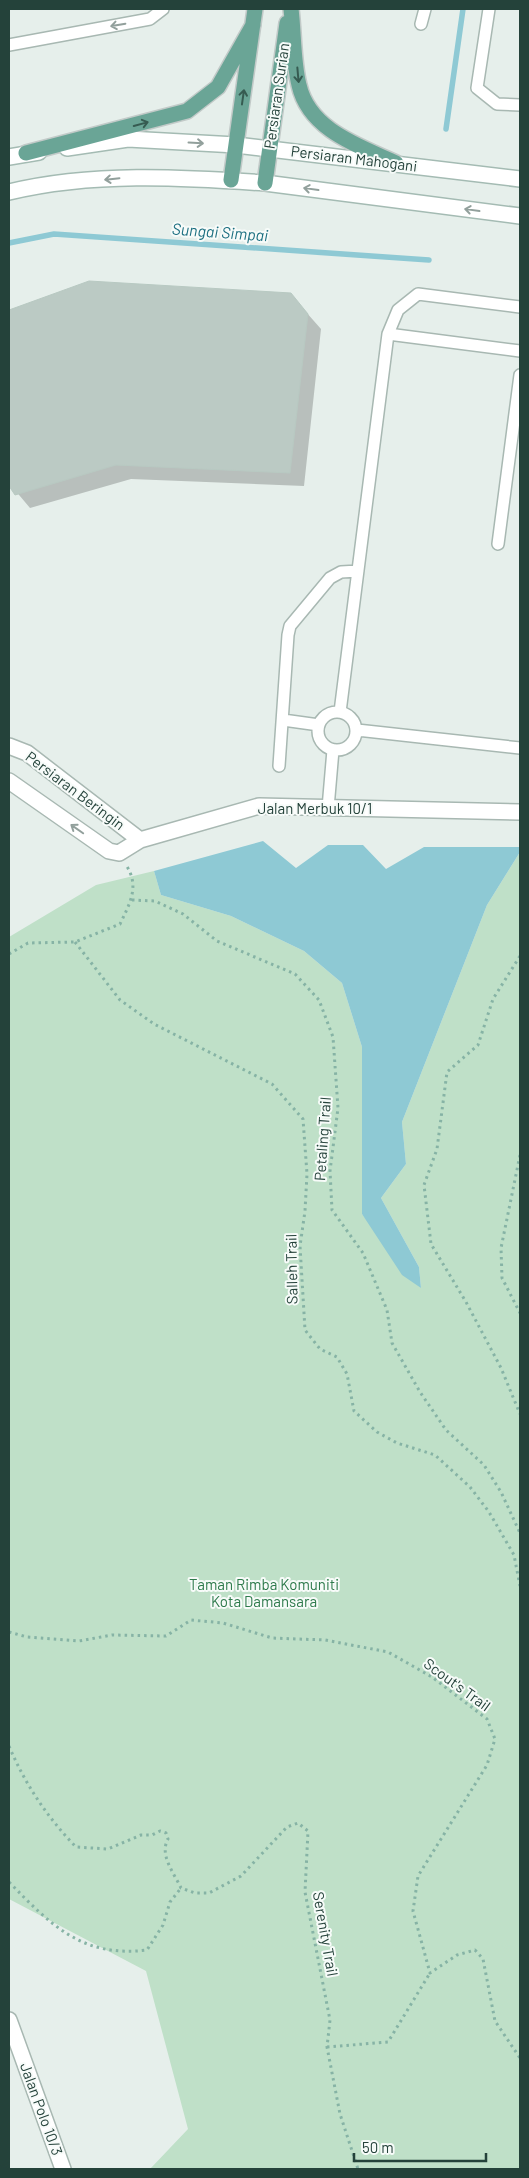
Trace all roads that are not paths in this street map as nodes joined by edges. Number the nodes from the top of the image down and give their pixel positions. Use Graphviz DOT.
graph roads {
  1 [pos="163,9"];
  2 [pos="256,9"];
  3 [pos="290,9"];
  4 [pos="425,9"];
  5 [pos="489,9"];
  6 [pos="422,24"];
  7 [pos="253,25"];
  8 [pos="9,45"];
  9 [pos="520,105"];
  10 [pos="236,145"];
  11 [pos="270,149"];
  12 [pos="26,153"];
  13 [pos="9,157"];
  14 [pos="396,163"];
  15 [pos="520,179"];
  16 [pos="231,180"];
  17 [pos="265,183"];
  18 [pos="9,192"];
  19 [pos="520,216"];
  20 [pos="520,307"];
  21 [pos="388,334"];
  22 [pos="520,351"];
  23 [pos="520,375"];
  24 [pos="498,544"];
  25 [pos="358,571"];
  26 [pos="340,712"];
  27 [pos="284,720"];
  28 [pos="319,725"];
  29 [pos="357,730"];
  30 [pos="9,746"];
  31 [pos="520,748"];
  32 [pos="334,750"];
  33 [pos="279,766"];
  34 [pos="9,781"];
  35 [pos="328,808"];
  36 [pos="520,812"];
  37 [pos="140,840"];
  38 [pos="119,853"];
  39 [pos="9,2020"];
  40 [pos="63,2169"];
  1 -- 8 [label="lane, one-way"];
  2 -- 7 [label="main road"];
  3 -- 11 [label="main road, Persiaran Surian"];
  3 -- 14 [label="main road, one-way"];
  4 -- 6 [label="lane"];
  5 -- 9 [label="lane"];
  10 -- 7 [label="main road, one-way"];
  12 -- 7 [label="main road, one-way"];
  10 -- 11 [label="main road, Persiaran Mahogani"];
  12 -- 10 [label="main road, Persiaran Mahogani, one-way"];
  10 -- 16 [label="main road"];
  11 -- 14 [label="main road, Persiaran Mahogani"];
  11 -- 17 [label="main road, Persiaran Surian"];
  12 -- 13 [label="main road, Persiaran Mahogani"];
  14 -- 15 [label="main road, Persiaran Mahogani"];
  16 -- 17 [label="main road"];
  16 -- 18 [label="main road, one-way"];
  19 -- 17 [label="main road, one-way"];
  20 -- 21 [label="lane"];
  21 -- 22 [label="lane"];
  21 -- 25 [label="lane"];
  23 -- 24 [label="lane"];
  25 -- 26 [label="lane"];
  25 -- 27 [label="lane"];
  26 -- 28 [label="lane"];
  26 -- 29 [label="lane"];
  27 -- 28 [label="lane"];
  27 -- 33 [label="lane"];
  28 -- 32 [label="lane"];
  29 -- 31 [label="lane"];
  29 -- 32 [label="lane"];
  30 -- 37 [label="main road, Persiaran Beringin"];
  32 -- 35 [label="lane"];
  38 -- 34 [label="main road, Persiaran Beringin, one-way"];
  35 -- 36 [label="main road, Jalan Merbuk 10/1"];
  35 -- 37 [label="main road, Jalan Merbuk 10/1"];
  37 -- 38 [label="main road, Jalan Merbuk 10/1"];
  39 -- 40 [label="main road, Jalan Polo 10/3"];
}
